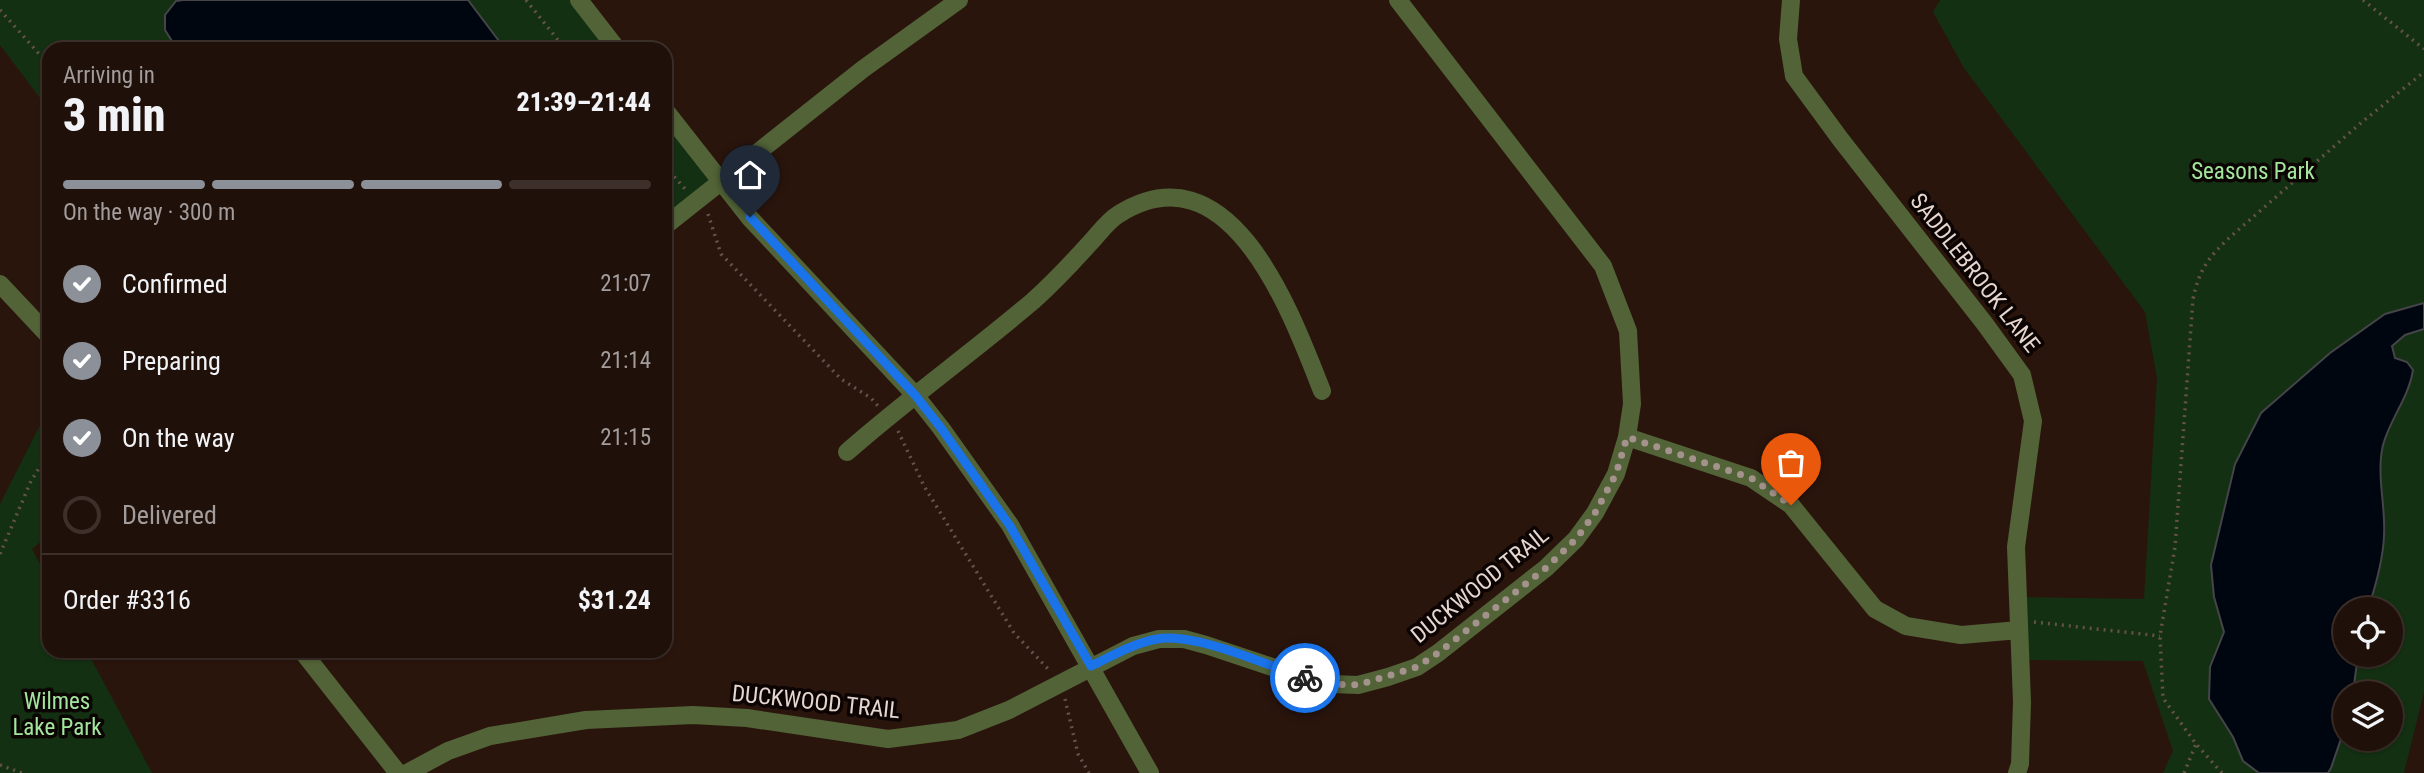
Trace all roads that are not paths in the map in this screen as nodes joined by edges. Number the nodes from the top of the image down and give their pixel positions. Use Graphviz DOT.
graph roads {
  1 [pos="579,0"];
  2 [pos="959,0"];
  3 [pos="1398,0"];
  4 [pos="1791,0"];
  5 [pos="612,42"];
  6 [pos="672,119"];
  7 [pos="721,180"];
  8 [pos="672,221"];
  9 [pos="0,284"];
  10 [pos="42,329"];
  11 [pos="1322,391"];
  12 [pos="915,395"];
  13 [pos="1627,437"];
  14 [pos="847,452"];
  15 [pos="2019,626"];
  16 [pos="308,658"];
  17 [pos="1091,666"];
  18 [pos="398,773"];
  19 [pos="407,773"];
  20 [pos="1150,773"];
  21 [pos="2017,773"];
  1 -- 5 [label="street"];
  2 -- 7 [label="street"];
  3 -- 13 [label="street, DUCKWOOD TRAIL"];
  4 -- 15 [label="street, SADDLEBROOK LANE"];
  6 -- 7 [label="street"];
  7 -- 8 [label="street"];
  7 -- 12 [label="street"];
  9 -- 10 [label="street"];
  11 -- 12 [label="street"];
  12 -- 14 [label="street"];
  12 -- 17 [label="street"];
  13 -- 15 [label="street"];
  13 -- 17 [label="street, DUCKWOOD TRAIL"];
  15 -- 21 [label="street, SADDLEBROOK LANE"];
  16 -- 18 [label="street"];
  17 -- 19 [label="street, DUCKWOOD TRAIL"];
  17 -- 20 [label="street"];
}
